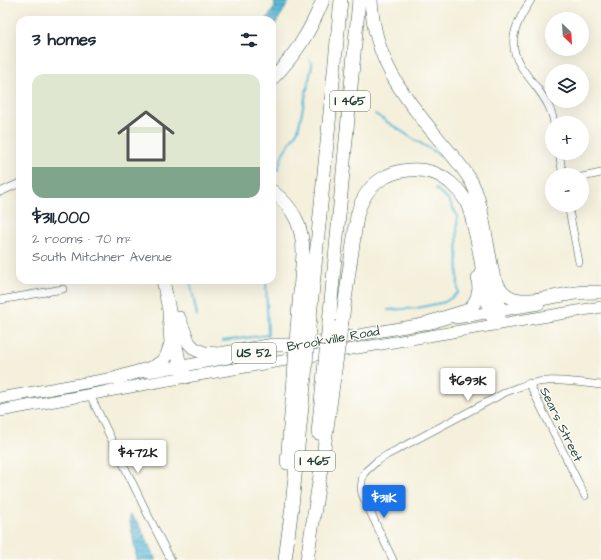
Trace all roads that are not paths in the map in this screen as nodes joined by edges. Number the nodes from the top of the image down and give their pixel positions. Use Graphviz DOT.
graph roads {
  1 [pos="323,0"];
  2 [pos="341,0"];
  3 [pos="359,0"];
  4 [pos="371,0"];
  5 [pos="531,0"];
  6 [pos="276,75"];
  7 [pos="553,116"];
  8 [pos="601,173"];
  9 [pos="589,176"];
  10 [pos="16,185"];
  11 [pos="0,192"];
  12 [pos="276,194"];
  13 [pos="569,212"];
  14 [pos="472,216"];
  15 [pos="579,262"];
  16 [pos="493,275"];
  17 [pos="164,284"];
  18 [pos="172,284"];
  19 [pos="63,288"];
  20 [pos="601,293"];
  21 [pos="0,300"];
  22 [pos="601,306"];
  23 [pos="495,312"];
  24 [pos="174,315"];
  25 [pos="427,323"];
  26 [pos="497,324"];
  27 [pos="303,328"];
  28 [pos="300,345"];
  29 [pos="184,370"];
  30 [pos="330,371"];
  31 [pos="117,378"];
  32 [pos="529,384"];
  33 [pos="601,385"];
  34 [pos="90,395"];
  35 [pos="0,398"];
  36 [pos="0,411"];
  37 [pos="585,496"];
  38 [pos="308,555"];
  39 [pos="285,556"];
  40 [pos="170,560"];
  41 [pos="393,560"];
  1 -- 6 [label="highway"];
  2 -- 27 [label="highway, I 465"];
  3 -- 30 [label="highway, I 465, bridge"];
  4 -- 16 [label="highway"];
  5 -- 7 [label="street"];
  8 -- 9 [label="street"];
  10 -- 11 [label="street"];
  12 -- 27 [label="highway"];
  13 -- 15 [label="street"];
  14 -- 23 [label="highway"];
  14 -- 25 [label="highway, US 52"];
  14 -- 30 [label="highway, US 52, bridge"];
  16 -- 20 [label="highway"];
  16 -- 23 [label="highway"];
  17 -- 24 [label="highway"];
  18 -- 24 [label="highway"];
  19 -- 21 [label="street"];
  20 -- 23 [label="main road, Brookville Road"];
  22 -- 26 [label="main road, Brookville Road"];
  23 -- 25 [label="main road, Brookville Road"];
  23 -- 26 [label="highway"];
  24 -- 28 [label="highway"];
  24 -- 29 [label="highway"];
  24 -- 31 [label="highway"];
  25 -- 28 [label="main road, Brookville Road / US 52"];
  26 -- 29 [label="main road, Brookville Road"];
  27 -- 39 [label="highway, I 465, bridge"];
  28 -- 29 [label="main road, Brookville Road / US 52"];
  29 -- 31 [label="main road, Brookville Road / US 52"];
  29 -- 34 [label="main road, Brookville Road / US 52"];
  30 -- 38 [label="highway, I 465"];
  31 -- 35 [label="main road, Brookville Road / US 52"];
  32 -- 33 [label="street"];
  32 -- 37 [label="street, Sears Street"];
  32 -- 41 [label="street"];
  34 -- 36 [label="main road, Brookville Road / US 52"];
  34 -- 40 [label="street"];
}
